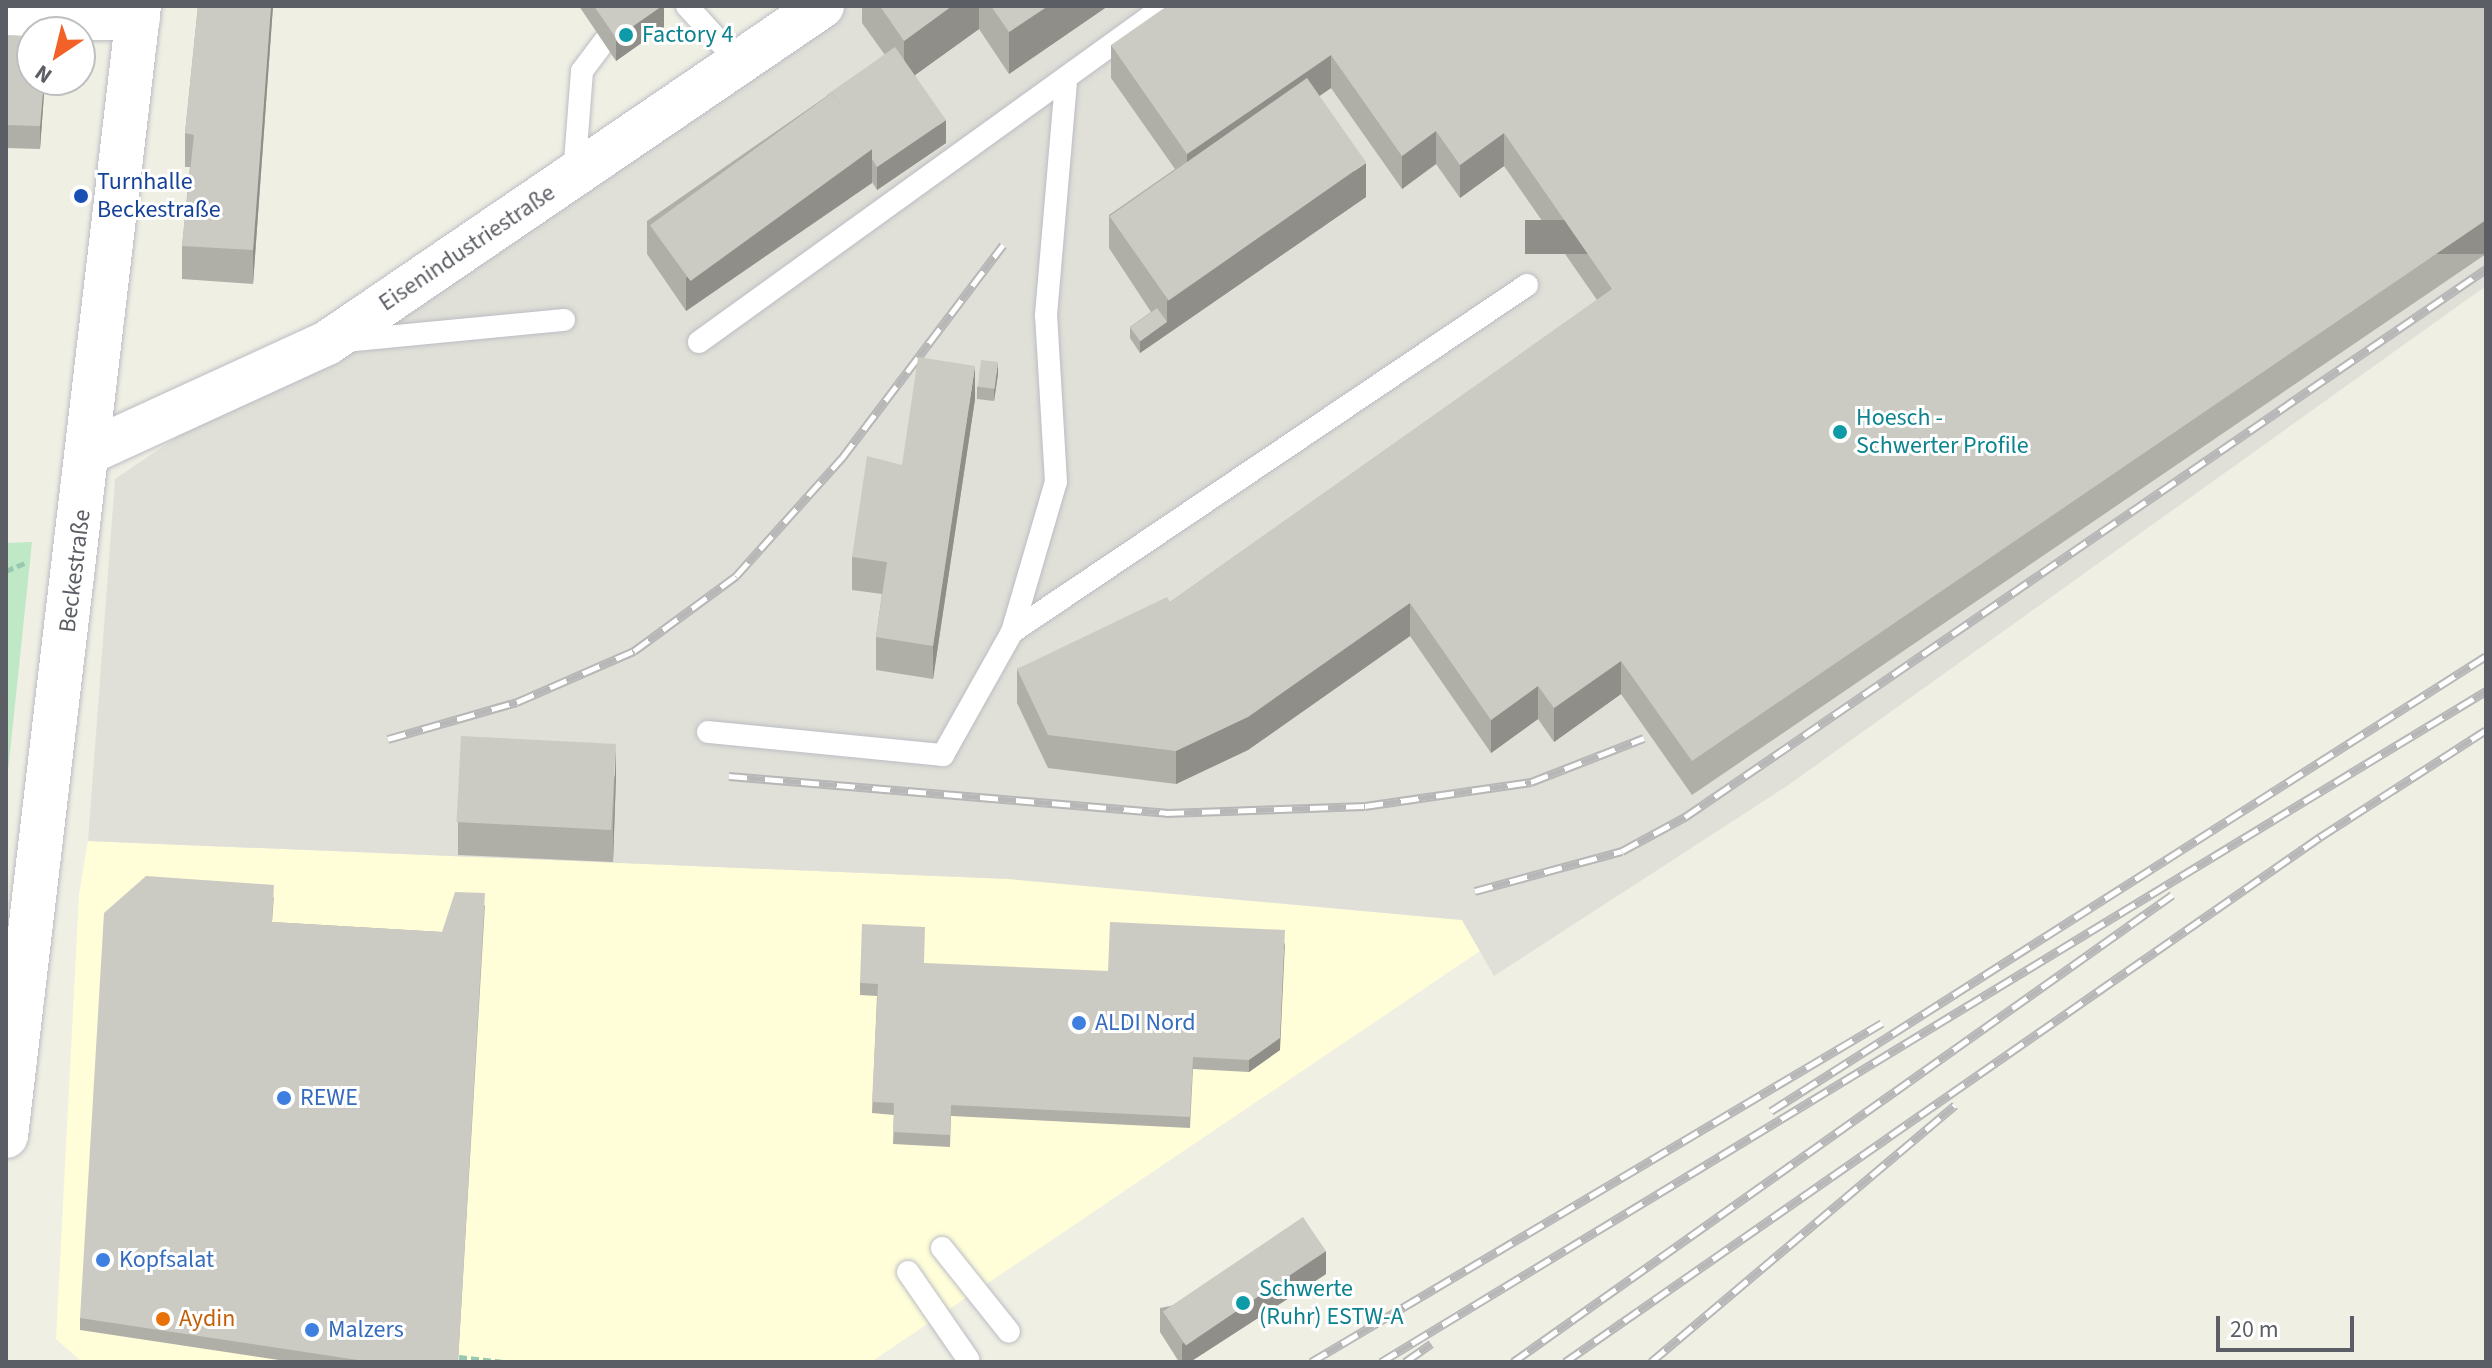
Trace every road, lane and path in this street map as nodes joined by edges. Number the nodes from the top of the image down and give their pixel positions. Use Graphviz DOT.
graph roads {
  1 [pos="687,6"];
  2 [pos="822,6"];
  3 [pos="1165,6"];
  4 [pos="138,12"];
  5 [pos="6,18"];
  6 [pos="604,42"];
  7 [pos="739,63"];
  8 [pos="1066,81"];
  9 [pos="574,175"];
  10 [pos="1527,285"];
  11 [pos="564,320"];
  12 [pos="699,342"];
  13 [pos="327,343"];
  14 [pos="89,452"];
  15 [pos="1012,632"];
  16 [pos="708,732"];
  17 [pos="15,967"];
  18 [pos="6,1136"];
  19 [pos="942,1248"];
  20 [pos="908,1272"];
  21 [pos="1009,1332"];
  22 [pos="459,1357"];
  23 [pos="968,1359"];
  24 [pos="504,1362"];
  1 -- 7 [label="lane"];
  2 -- 7 [label="main road, Eisenindustriestraße"];
  3 -- 8 [label="lane"];
  4 -- 5 [label="main road"];
  4 -- 14 [label="main road, Beckestraße"];
  6 -- 9 [label="lane"];
  7 -- 9 [label="main road, Eisenindustriestraße"];
  8 -- 12 [label="lane"];
  8 -- 15 [label="lane"];
  9 -- 13 [label="main road, Eisenindustriestraße"];
  10 -- 15 [label="lane"];
  11 -- 13 [label="lane"];
  13 -- 14 [label="main road, Eisenindustriestraße"];
  14 -- 17 [label="main road, Beckestraße"];
  15 -- 16 [label="lane"];
  17 -- 18 [label="main road, Beckestraße"];
  19 -- 21 [label="lane"];
  20 -- 23 [label="lane"];
  22 -- 24 [label="path"];
}
